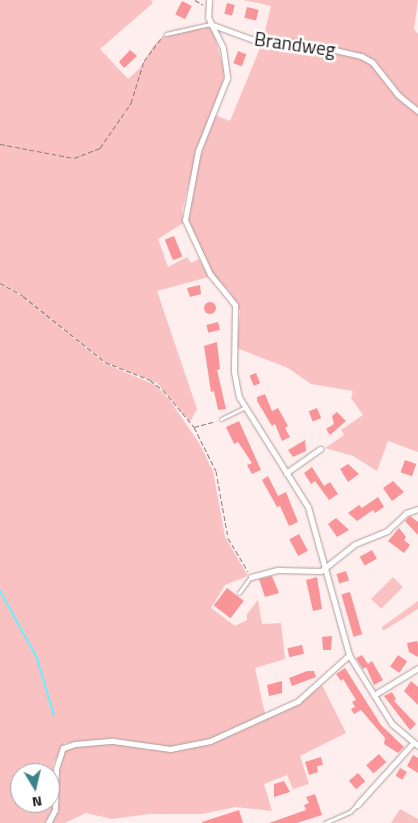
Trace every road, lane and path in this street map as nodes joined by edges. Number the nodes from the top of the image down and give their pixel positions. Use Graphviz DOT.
graph roads {
  1 [pos="195,0"];
  2 [pos="210,0"];
  3 [pos="208,7"];
  4 [pos="210,24"];
  5 [pos="166,34"];
  6 [pos="418,111"];
  7 [pos="0,144"];
  8 [pos="0,283"];
  9 [pos="244,408"];
  10 [pos="221,418"];
  11 [pos="194,427"];
  12 [pos="320,449"];
  13 [pos="286,473"];
  14 [pos="418,508"];
  15 [pos="325,569"];
  16 [pos="251,577"];
  17 [pos="240,593"];
  18 [pos="349,655"];
  19 [pos="418,668"];
  20 [pos="374,696"];
  21 [pos="416,745"];
  22 [pos="357,806"];
  23 [pos="48,823"];
  24 [pos="325,823"];
  1 -- 3 [label="path"];
  2 -- 3 [label="street"];
  3 -- 4 [label="street"];
  4 -- 5 [label="lane"];
  4 -- 6 [label="street, Brandweg"];
  4 -- 9 [label="street"];
  5 -- 7 [label="path"];
  8 -- 11 [label="path"];
  9 -- 10 [label="lane"];
  9 -- 13 [label="street"];
  10 -- 11 [label="path"];
  11 -- 16 [label="path"];
  12 -- 13 [label="street"];
  13 -- 15 [label="street"];
  14 -- 15 [label="street"];
  15 -- 16 [label="street"];
  15 -- 18 [label="street"];
  16 -- 17 [label="lane"];
  18 -- 20 [label="street"];
  18 -- 23 [label="street"];
  19 -- 20 [label="street"];
  20 -- 21 [label="street"];
  21 -- 22 [label="street"];
  22 -- 24 [label="lane"];
}
